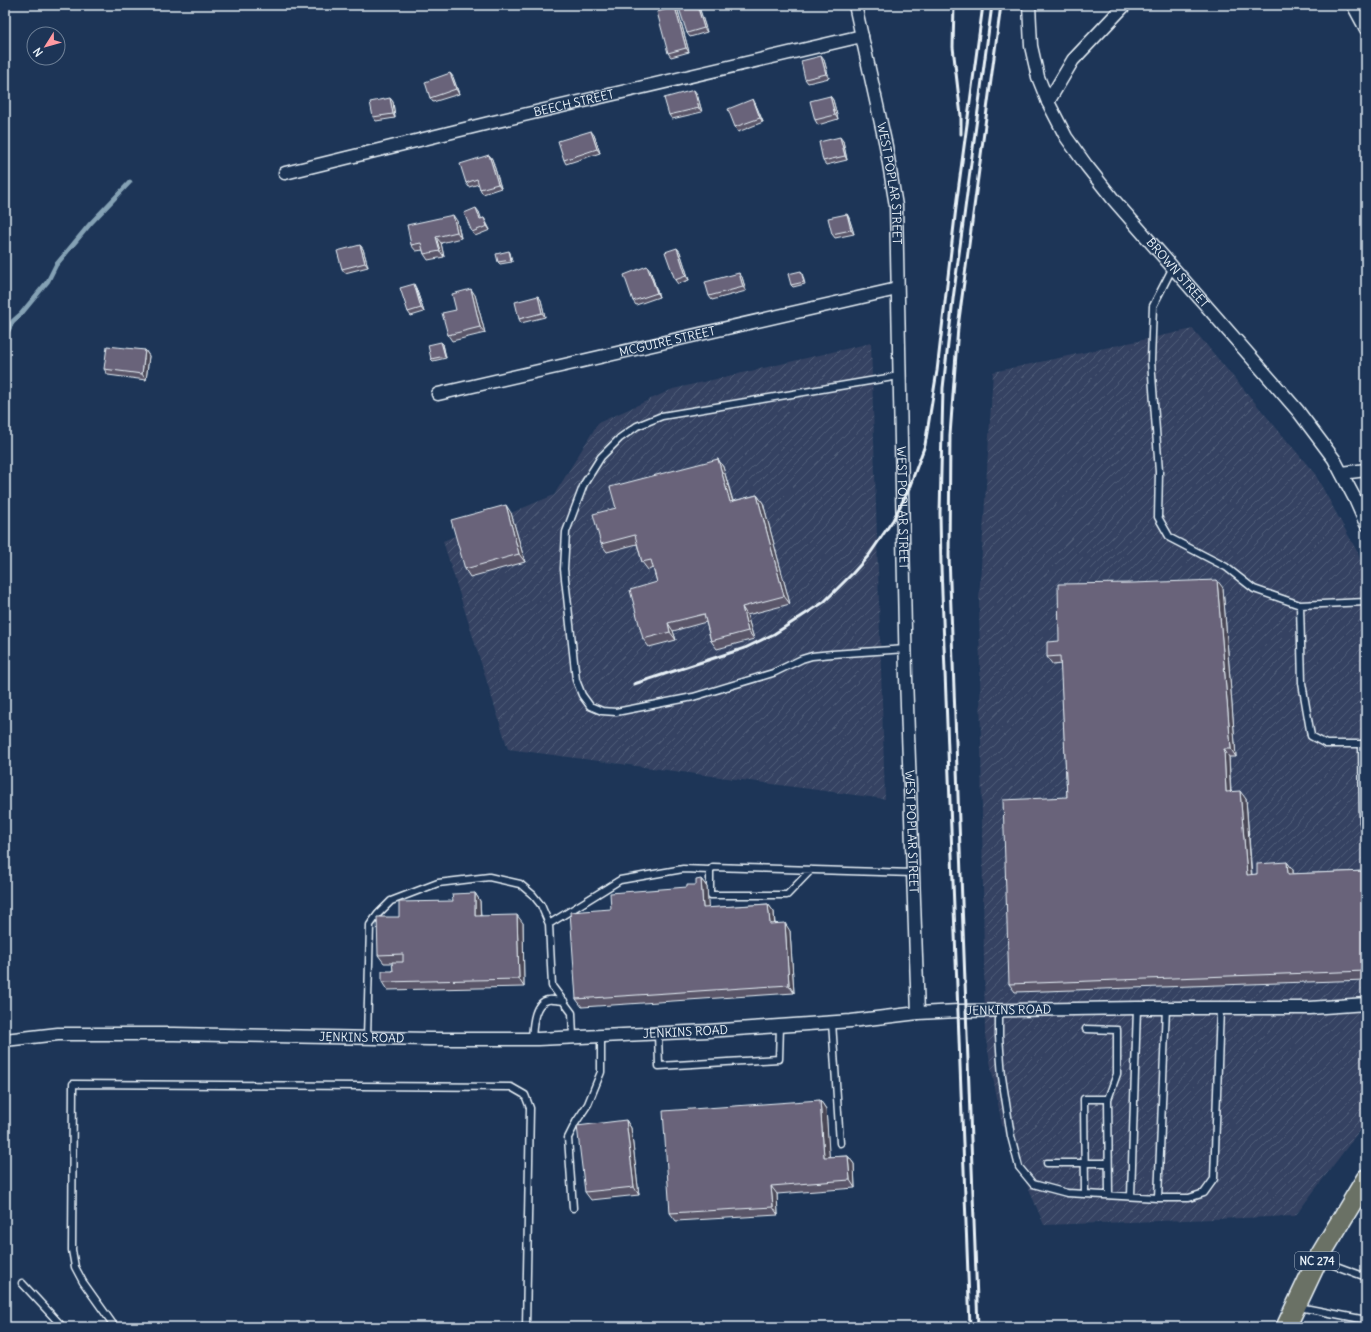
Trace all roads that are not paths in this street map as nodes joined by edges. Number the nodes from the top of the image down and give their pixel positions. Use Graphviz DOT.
graph roads {
  1 [pos="855,5"];
  2 [pos="1029,5"];
  3 [pos="1126,5"];
  4 [pos="1353,5"];
  5 [pos="1366,29"];
  6 [pos="862,36"];
  7 [pos="1048,102"];
  8 [pos="285,173"];
  9 [pos="1173,266"];
  10 [pos="897,290"];
  11 [pos="899,376"];
  12 [pos="438,394"];
  13 [pos="1366,470"];
  14 [pos="1342,473"];
  15 [pos="1366,524"];
  16 [pos="1366,602"];
  17 [pos="1300,605"];
  18 [pos="906,649"];
  19 [pos="1364,744"];
  20 [pos="1366,834"];
  21 [pos="710,870"];
  22 [pos="811,870"];
  23 [pos="913,872"];
  24 [pos="550,924"];
  25 [pos="564,1001"];
  26 [pos="1366,1004"];
  27 [pos="1137,1008"];
  28 [pos="1166,1008"];
  29 [pos="1220,1008"];
  30 [pos="999,1010"];
  31 [pos="918,1014"];
  32 [pos="832,1022"];
  33 [pos="780,1026"];
  34 [pos="1086,1029"];
  35 [pos="658,1033"];
  36 [pos="601,1036"];
  37 [pos="573,1037"];
  38 [pos="367,1038"];
  39 [pos="532,1039"];
  40 [pos="5,1040"];
  41 [pos="1108,1099"];
  42 [pos="840,1143"];
  43 [pos="1108,1162"];
  44 [pos="1047,1163"];
  45 [pos="1084,1163"];
  46 [pos="1366,1179"];
  47 [pos="1085,1194"];
  48 [pos="1108,1195"];
  49 [pos="1131,1196"];
  50 [pos="1158,1198"];
  51 [pos="573,1208"];
  52 [pos="1318,1259"];
  53 [pos="1366,1277"];
  54 [pos="22,1284"];
  55 [pos="1296,1306"];
  56 [pos="1366,1320"];
  57 [pos="62,1327"];
  58 [pos="115,1327"];
  59 [pos="526,1327"];
  60 [pos="1286,1327"];
  1 -- 6 [label="street, WEST POPLAR STREET"];
  2 -- 7 [label="street, BROWN STREET"];
  3 -- 7 [label="street"];
  4 -- 5 [label="street"];
  6 -- 8 [label="street, BEECH STREET"];
  6 -- 10 [label="street, WEST POPLAR STREET"];
  7 -- 9 [label="street, BROWN STREET"];
  9 -- 14 [label="street, BROWN STREET"];
  9 -- 17 [label="lane"];
  10 -- 11 [label="street, WEST POPLAR STREET"];
  10 -- 12 [label="street, MCGUIRE STREET"];
  11 -- 18 [label="street, WEST POPLAR STREET"];
  11 -- 18 [label="lane"];
  13 -- 14 [label="street"];
  14 -- 15 [label="street, BROWN STREET"];
  16 -- 17 [label="lane"];
  17 -- 19 [label="lane"];
  18 -- 23 [label="street, WEST POPLAR STREET"];
  19 -- 20 [label="lane"];
  21 -- 22 [label="lane"];
  21 -- 22 [label="lane"];
  21 -- 24 [label="lane"];
  22 -- 23 [label="lane"];
  23 -- 31 [label="street, WEST POPLAR STREET"];
  24 -- 25 [label="lane"];
  24 -- 38 [label="lane"];
  25 -- 37 [label="lane"];
  25 -- 39 [label="lane"];
  26 -- 29 [label="street, JENKINS ROAD"];
  27 -- 28 [label="street, JENKINS ROAD"];
  27 -- 30 [label="street, JENKINS ROAD"];
  27 -- 49 [label="lane"];
  28 -- 29 [label="street, JENKINS ROAD"];
  28 -- 50 [label="lane"];
  29 -- 50 [label="lane"];
  30 -- 31 [label="street, JENKINS ROAD"];
  30 -- 47 [label="lane"];
  31 -- 32 [label="street, JENKINS ROAD"];
  32 -- 33 [label="street, JENKINS ROAD"];
  32 -- 42 [label="lane"];
  33 -- 35 [label="street, JENKINS ROAD"];
  33 -- 35 [label="lane"];
  34 -- 41 [label="lane"];
  35 -- 36 [label="street, JENKINS ROAD"];
  36 -- 37 [label="street, JENKINS ROAD"];
  36 -- 51 [label="lane"];
  37 -- 39 [label="street, JENKINS ROAD"];
  38 -- 39 [label="street, JENKINS ROAD"];
  38 -- 40 [label="street, JENKINS ROAD"];
  41 -- 43 [label="lane"];
  41 -- 45 [label="lane"];
  43 -- 45 [label="lane"];
  43 -- 48 [label="lane"];
  44 -- 45 [label="lane"];
  45 -- 47 [label="lane"];
  46 -- 52 [label="main road, NC 274"];
  47 -- 48 [label="lane"];
  48 -- 49 [label="lane"];
  49 -- 50 [label="lane"];
  52 -- 53 [label="lane"];
  52 -- 55 [label="main road, NC 274"];
  54 -- 57 [label="lane"];
  55 -- 56 [label="lane"];
  55 -- 60 [label="main road, NC 274"];
  58 -- 59 [label="lane"];
}
